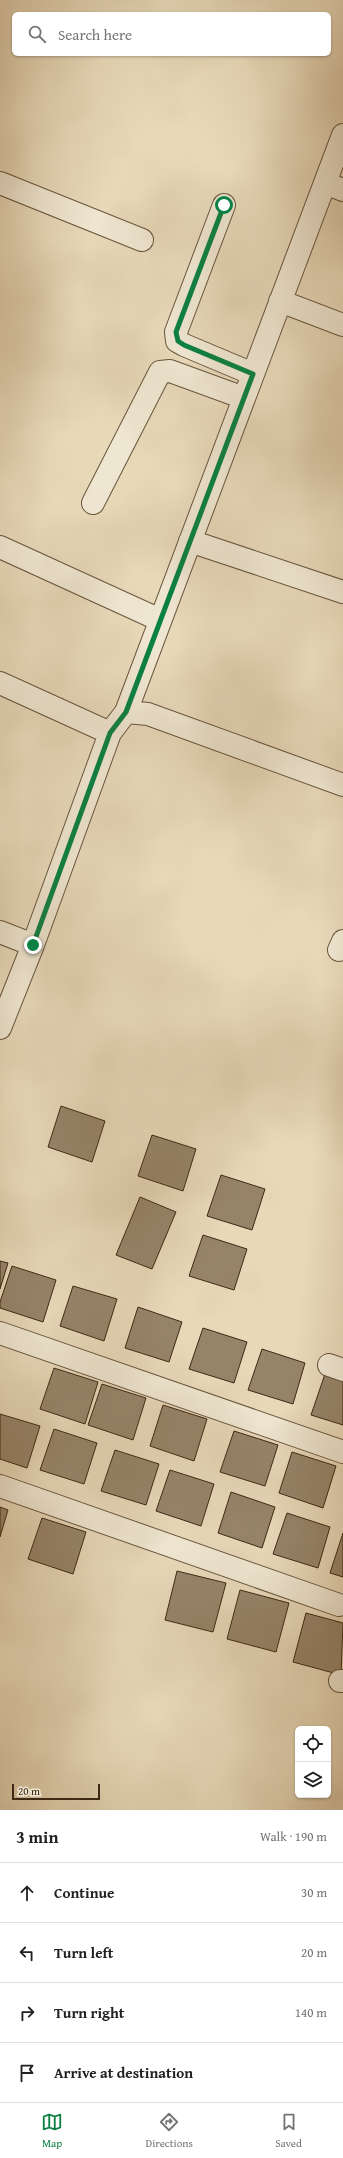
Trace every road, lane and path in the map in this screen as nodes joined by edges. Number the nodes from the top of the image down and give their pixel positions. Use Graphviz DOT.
graph roads {
  1 [pos="343,135"];
  2 [pos="0,183"];
  3 [pos="334,187"];
  4 [pos="224,205"];
  5 [pos="142,240"];
  6 [pos="280,301"];
  7 [pos="343,325"];
  8 [pos="253,374"];
  9 [pos="244,398"];
  10 [pos="93,503"];
  11 [pos="190,541"];
  12 [pos="0,547"];
  13 [pos="343,592"];
  14 [pos="160,620"];
  15 [pos="0,683"];
  16 [pos="126,712"];
  17 [pos="110,733"];
  18 [pos="343,786"];
  19 [pos="0,932"];
  20 [pos="33,945"];
  21 [pos="0,1028"];
  22 [pos="0,1334"];
  23 [pos="343,1452"];
  24 [pos="0,1486"];
  25 [pos="339,1605"];
  1 -- 3 [label="street"];
  2 -- 5 [label="street"];
  3 -- 6 [label="street"];
  4 -- 8 [label="street"];
  6 -- 7 [label="street"];
  6 -- 8 [label="street"];
  8 -- 9 [label="street"];
  9 -- 10 [label="street"];
  9 -- 11 [label="street"];
  11 -- 13 [label="street"];
  11 -- 14 [label="street"];
  12 -- 14 [label="street"];
  14 -- 16 [label="street"];
  15 -- 17 [label="street"];
  16 -- 17 [label="street"];
  16 -- 18 [label="street"];
  17 -- 20 [label="street"];
  19 -- 20 [label="street"];
  20 -- 21 [label="street"];
  22 -- 23 [label="street"];
  24 -- 25 [label="street"];
}
